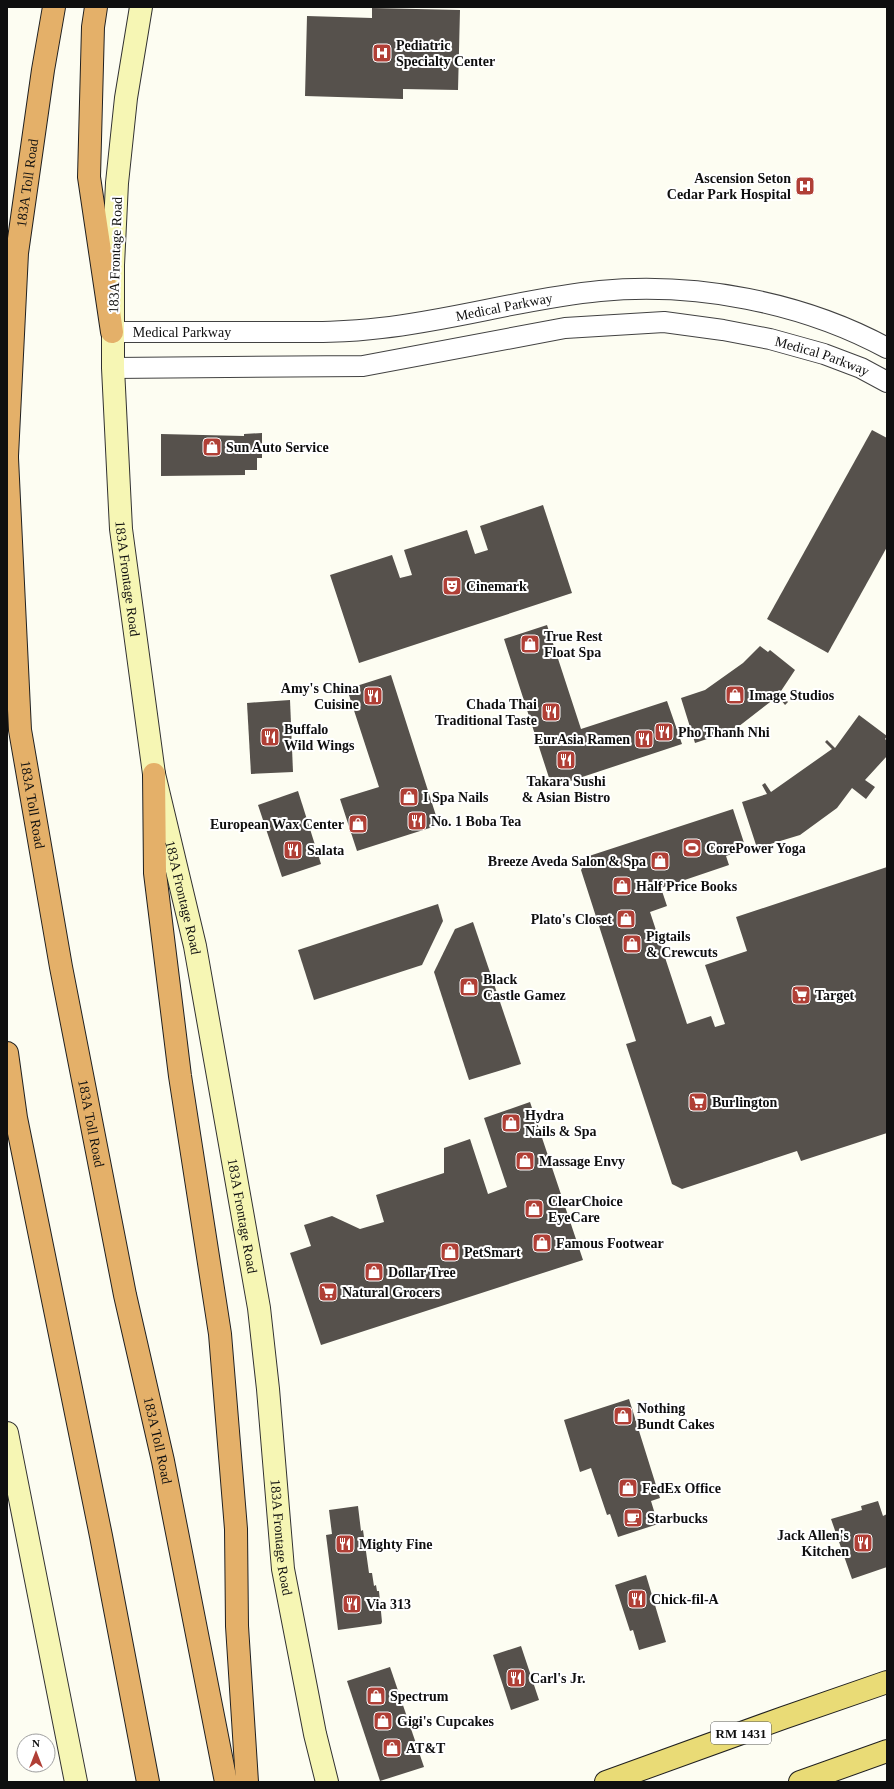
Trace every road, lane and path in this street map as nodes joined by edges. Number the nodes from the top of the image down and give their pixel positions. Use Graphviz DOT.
graph roads {
  1 [pos="54,7"];
  2 [pos="96,7"];
  3 [pos="141,7"];
  4 [pos="560,297"];
  5 [pos="564,328"];
  6 [pos="112,332"];
  7 [pos="887,348"];
  8 [pos="113,368"];
  9 [pos="887,382"];
  10 [pos="7,457"];
  11 [pos="154,774"];
  12 [pos="7,1053"];
  13 [pos="7,1084"];
  14 [pos="16,1118"];
  15 [pos="7,1433"];
  16 [pos="887,1682"];
  17 [pos="315,1734"];
  18 [pos="887,1751"];
  19 [pos="224,1772"];
  20 [pos="76,1782"];
  21 [pos="148,1782"];
  22 [pos="247,1782"];
  23 [pos="313,1782"];
  24 [pos="327,1782"];
  25 [pos="606,1782"];
  26 [pos="800,1782"];
  1 -- 10 [label="highway, 183A Toll Road"];
  2 -- 6 [label="highway"];
  3 -- 6 [label="main road, 183A Frontage Road"];
  4 -- 5 [label="street"];
  4 -- 6 [label="street, Medical Parkway"];
  4 -- 7 [label="street, Medical Parkway"];
  5 -- 8 [label="street, Medical Parkway"];
  5 -- 9 [label="street, Medical Parkway"];
  6 -- 8 [label="main road, 183A Frontage Road"];
  8 -- 11 [label="main road, 183A Frontage Road"];
  10 -- 19 [label="highway, 183A Toll Road"];
  11 -- 17 [label="main road, 183A Frontage Road"];
  11 -- 22 [label="highway"];
  12 -- 14 [label="highway"];
  13 -- 14 [label="highway"];
  14 -- 21 [label="highway"];
  15 -- 20 [label="main road"];
  16 -- 25 [label="main road, RM 1431"];
  17 -- 23 [label="main road"];
  17 -- 24 [label="main road, 183A Frontage Road"];
  18 -- 26 [label="main road"];
}
